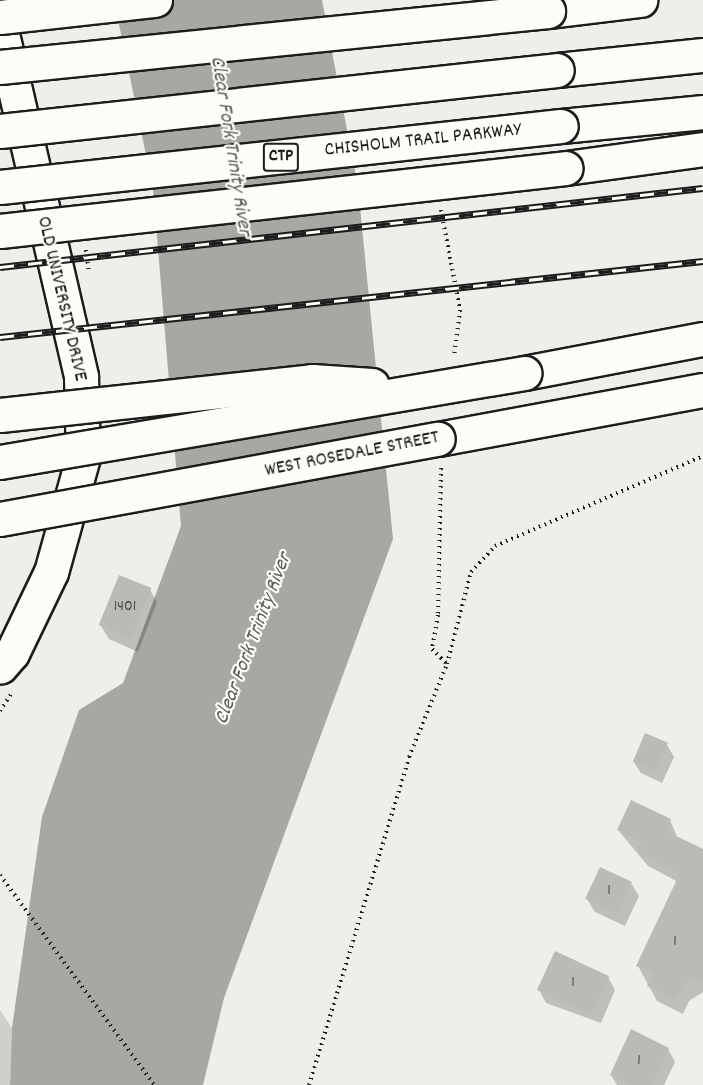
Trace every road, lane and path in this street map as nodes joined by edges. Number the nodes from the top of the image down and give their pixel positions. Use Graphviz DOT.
graph roads {
  1 [pos="154,0"];
  2 [pos="640,0"];
  3 [pos="0,16"];
  4 [pos="0,25"];
  5 [pos="703,55"];
  6 [pos="0,67"];
  7 [pos="703,112"];
  8 [pos="0,131"];
  9 [pos="703,149"];
  10 [pos="0,187"];
  11 [pos="0,231"];
  12 [pos="703,339"];
  13 [pos="425,388"];
  14 [pos="703,390"];
  15 [pos="0,415"];
  16 [pos="439,439"];
  17 [pos="703,456"];
  18 [pos="0,462"];
  19 [pos="111,501"];
  20 [pos="0,519"];
  21 [pos="0,542"];
  22 [pos="447,664"];
  23 [pos="0,667"];
  24 [pos="0,875"];
  25 [pos="154,1085"];
  26 [pos="309,1085"];
  1 -- 3 [label="main road, bridge"];
  2 -- 6 [label="main road, bridge"];
  4 -- 23 [label="main road, OLD UNIVERSITY DRIVE"];
  5 -- 8 [label="main road, bridge"];
  7 -- 10 [label="main road, CHISHOLM TRAIL PARKWAY / CTP, bridge"];
  9 -- 11 [label="main road, bridge"];
  12 -- 13 [label="main road, bridge"];
  13 -- 15 [label="main road, bridge"];
  13 -- 18 [label="main road, bridge"];
  14 -- 16 [label="main road, WEST ROSEDALE STREET"];
  16 -- 19 [label="main road, WEST ROSEDALE STREET, bridge"];
  16 -- 22 [label="path"];
  17 -- 22 [label="path"];
  19 -- 20 [label="main road, WEST ROSEDALE STREET, bridge"];
  19 -- 21 [label="main road"];
  22 -- 26 [label="path"];
  24 -- 25 [label="path"];
}
